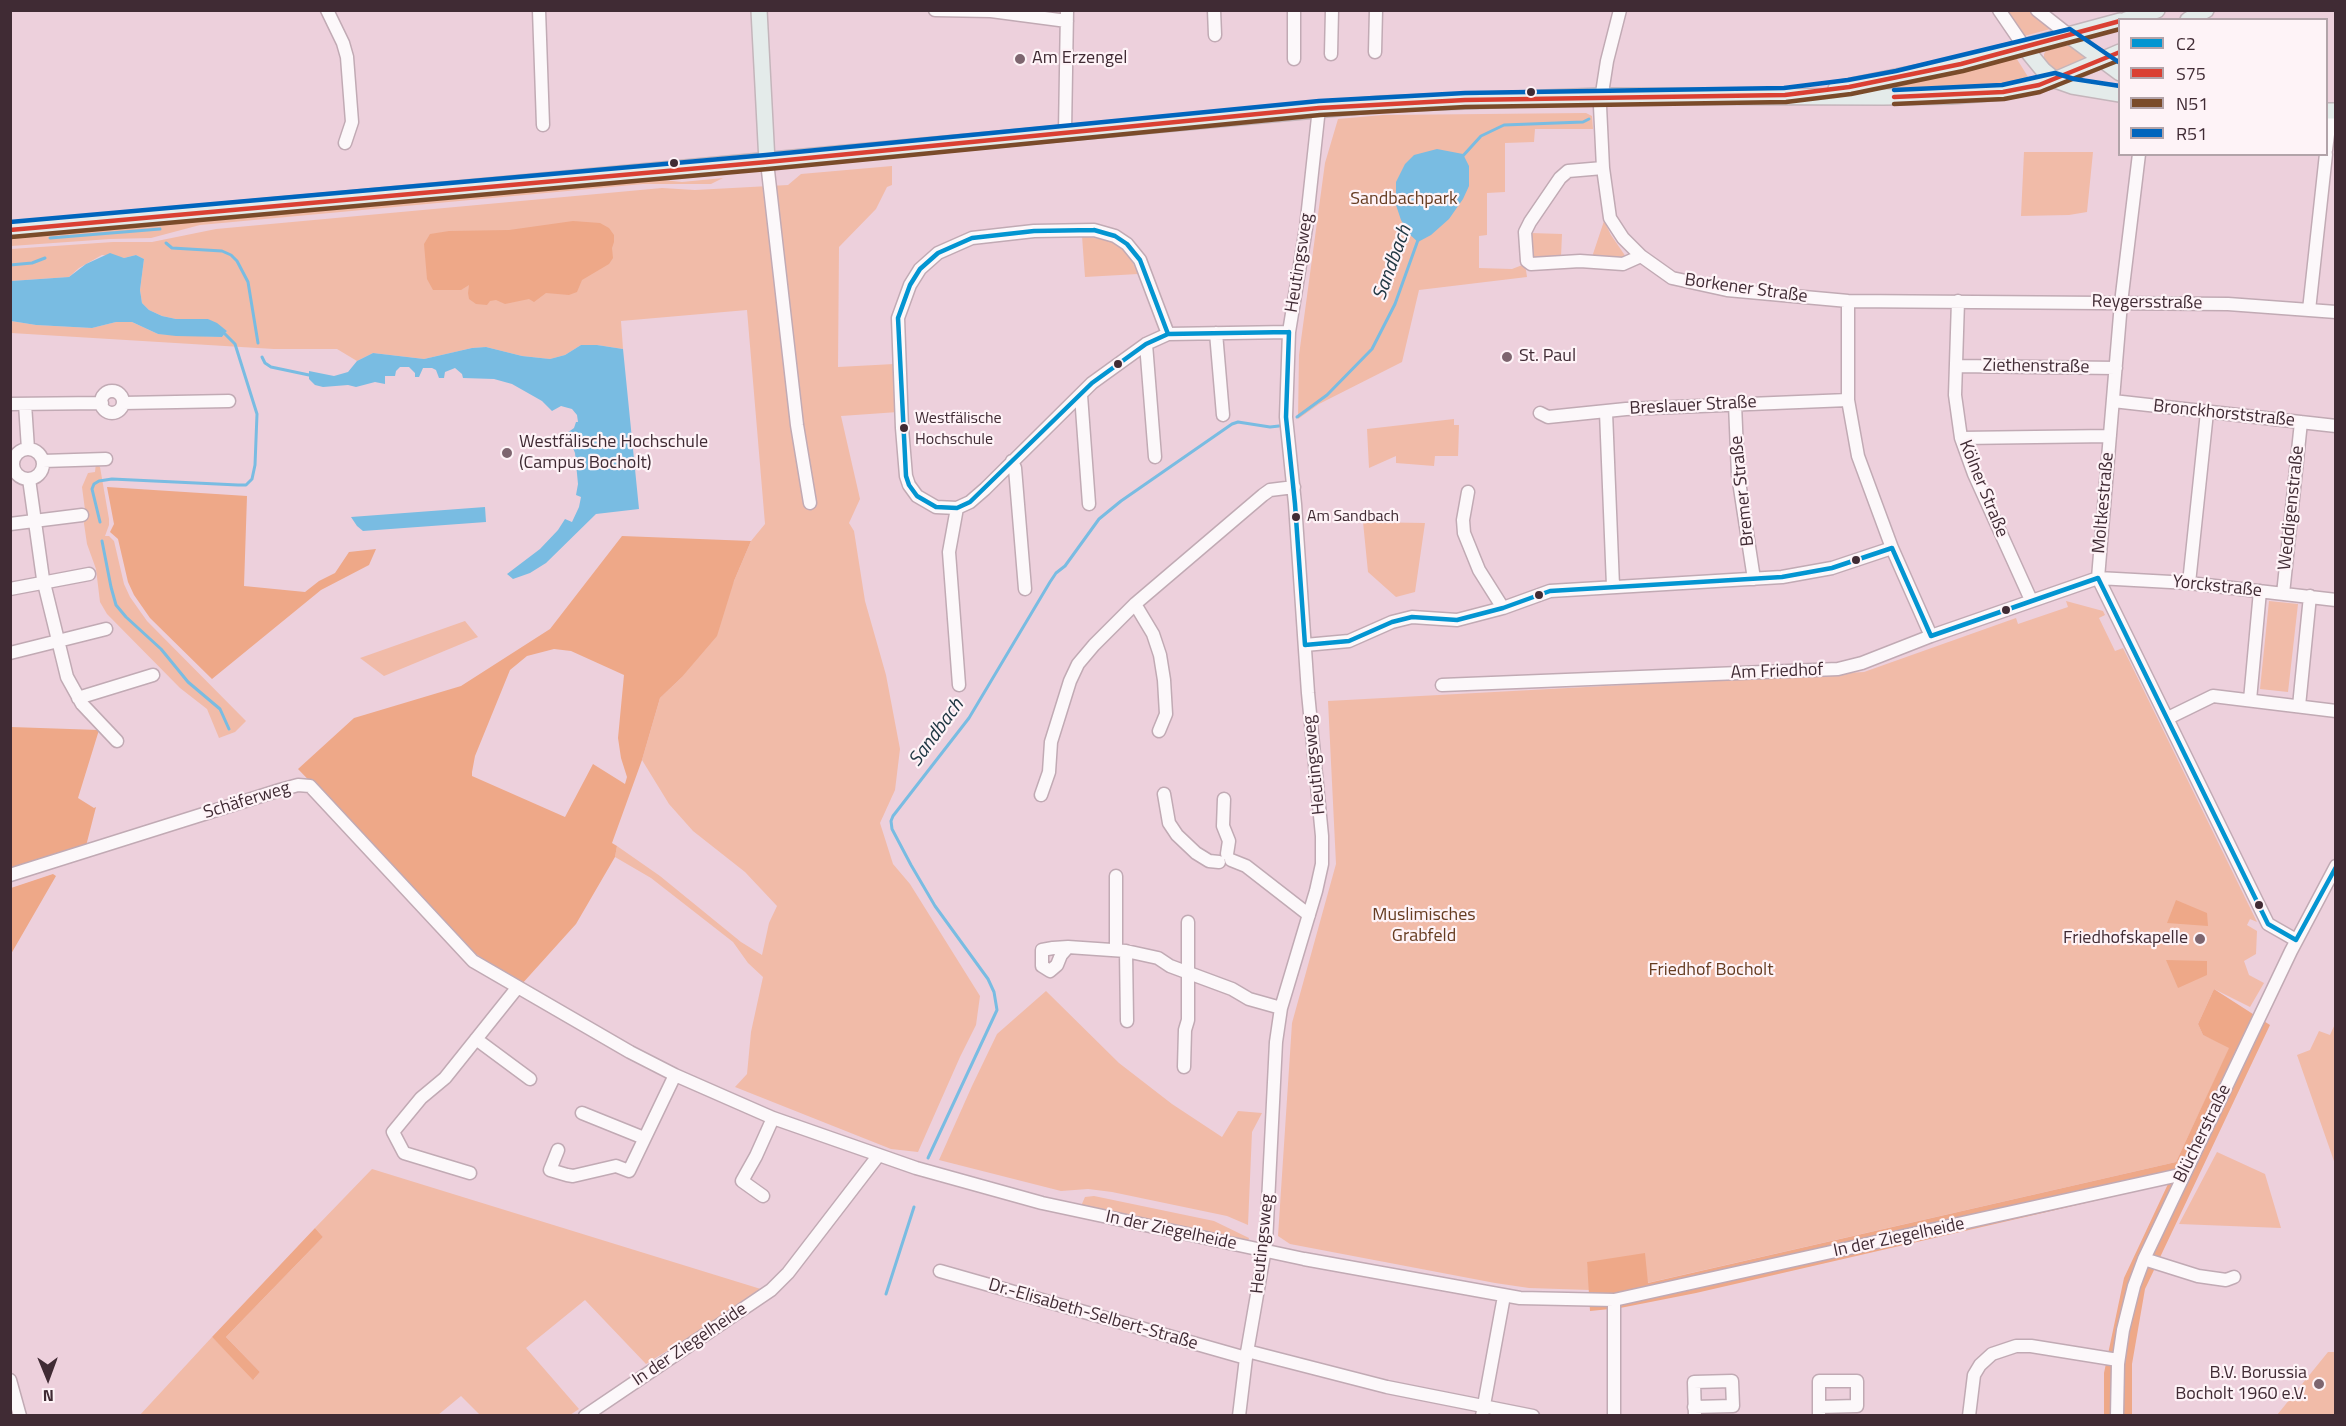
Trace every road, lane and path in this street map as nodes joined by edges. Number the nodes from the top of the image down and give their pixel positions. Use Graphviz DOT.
graph roads {
  1 [pos="327,10"];
  2 [pos="539,10"];
  3 [pos="759,10"];
  4 [pos="935,10"];
  5 [pos="1214,10"];
  6 [pos="1294,10"];
  7 [pos="1332,10"];
  8 [pos="1376,10"];
  9 [pos="1620,10"];
  10 [pos="1999,10"];
  11 [pos="2037,10"];
  12 [pos="2157,10"];
  13 [pos="2206,10"];
  14 [pos="1067,16"];
  15 [pos="2132,18"];
  16 [pos="2192,18"];
  17 [pos="2118,22"];
  18 [pos="1215,35"];
  19 [pos="2070,36"];
  20 [pos="2025,48"];
  21 [pos="1375,52"];
  22 [pos="2118,53"];
  23 [pos="1331,54"];
  24 [pos="1294,60"];
  25 [pos="2100,60"];
  26 [pos="2118,72"];
  27 [pos="2055,80"];
  28 [pos="2118,94"];
  29 [pos="1785,95"];
  30 [pos="1601,96"];
  31 [pos="1319,108"];
  32 [pos="2331,111"];
  33 [pos="543,125"];
  34 [pos="1065,132"];
  35 [pos="2328,136"];
  36 [pos="345,143"];
  37 [pos="2139,156"];
  38 [pos="2326,156"];
  39 [pos="767,162"];
  40 [pos="1603,168"];
  41 [pos="10,230"];
  42 [pos="1641,256"];
  43 [pos="1848,301"];
  44 [pos="1958,301"];
  45 [pos="2121,303"];
  46 [pos="2309,310"];
  47 [pos="2336,312"];
  48 [pos="1289,332"];
  49 [pos="1168,333"];
  50 [pos="1216,333"];
  51 [pos="1146,344"];
  52 [pos="1956,366"];
  53 [pos="2116,368"];
  54 [pos="1081,395"];
  55 [pos="1848,400"];
  56 [pos="229,401"];
  57 [pos="2113,401"];
  58 [pos="10,404"];
  59 [pos="25,404"];
  60 [pos="1735,404"];
  61 [pos="1606,412"];
  62 [pos="2207,412"];
  63 [pos="1540,413"];
  64 [pos="1223,415"];
  65 [pos="2301,422"];
  66 [pos="2336,426"];
  67 [pos="2110,436"];
  68 [pos="1961,438"];
  69 [pos="28,448"];
  70 [pos="1155,457"];
  71 [pos="106,459"];
  72 [pos="43,461"];
  73 [pos="1012,461"];
  74 [pos="12,464"];
  75 [pos="30,479"];
  76 [pos="1294,487"];
  77 [pos="1468,492"];
  78 [pos="810,503"];
  79 [pos="1089,504"];
  80 [pos="957,508"];
  81 [pos="82,515"];
  82 [pos="34,521"];
  83 [pos="10,524"];
  84 [pos="1892,548"];
  85 [pos="89,574"];
  86 [pos="2098,578"];
  87 [pos="1754,579"];
  88 [pos="44,583"];
  89 [pos="2189,583"];
  90 [pos="1613,586"];
  91 [pos="10,589"];
  92 [pos="1025,589"];
  93 [pos="2260,591"];
  94 [pos="2283,594"];
  95 [pos="2310,596"];
  96 [pos="2031,600"];
  97 [pos="2336,600"];
  98 [pos="1135,604"];
  99 [pos="1503,608"];
  100 [pos="106,628"];
  101 [pos="1931,636"];
  102 [pos="57,641"];
  103 [pos="1305,645"];
  104 [pos="10,653"];
  105 [pos="153,675"];
  106 [pos="959,685"];
  107 [pos="1442,685"];
  108 [pos="78,698"];
  109 [pos="2250,700"];
  110 [pos="2299,706"];
  111 [pos="2336,711"];
  112 [pos="2168,718"];
  113 [pos="1159,731"];
  114 [pos="117,741"];
  115 [pos="1164,794"];
  116 [pos="1041,795"];
  117 [pos="1224,798"];
  118 [pos="1226,858"];
  119 [pos="2336,866"];
  120 [pos="10,875"];
  121 [pos="1116,876"];
  122 [pos="2332,883"];
  123 [pos="1309,915"];
  124 [pos="1188,922"];
  125 [pos="2296,940"];
  126 [pos="1068,947"];
  127 [pos="1121,950"];
  128 [pos="1190,973"];
  129 [pos="517,988"];
  130 [pos="1281,1008"];
  131 [pos="1127,1021"];
  132 [pos="476,1039"];
  133 [pos="1184,1067"];
  134 [pos="675,1075"];
  135 [pos="530,1079"];
  136 [pos="582,1113"];
  137 [pos="773,1118"];
  138 [pos="644,1138"];
  139 [pos="558,1150"];
  140 [pos="859,1150"];
  141 [pos="878,1156"];
  142 [pos="470,1173"];
  143 [pos="2184,1174"];
  144 [pos="763,1196"];
  145 [pos="1265,1251"];
  146 [pos="2144,1259"];
  147 [pos="940,1271"];
  148 [pos="2234,1277"];
  149 [pos="1504,1296"];
  150 [pos="1614,1300"];
  151 [pos="1247,1355"];
  152 [pos="2118,1360"];
  153 [pos="10,1380"];
  154 [pos="1483,1411"];
  155 [pos="20,1416"];
  156 [pos="585,1416"];
  157 [pos="1239,1416"];
  158 [pos="1533,1416"];
  159 [pos="1614,1416"];
  160 [pos="1969,1416"];
  161 [pos="2117,1416"];
  1 -- 36 [label="street"];
  2 -- 33 [label="street"];
  3 -- 39 [label="main road"];
  4 -- 14 [label="street"];
  5 -- 18 [label="street"];
  6 -- 24 [label="street"];
  7 -- 23 [label="street"];
  8 -- 21 [label="street"];
  9 -- 30 [label="street, Borkener Straße"];
  10 -- 20 [label="street"];
  11 -- 19 [label="street"];
  12 -- 15 [label="main road"];
  13 -- 16 [label="main road"];
  14 -- 34 [label="street"];
  17 -- 19 [label="main road"];
  19 -- 20 [label="main road"];
  19 -- 25 [label="main road"];
  20 -- 27 [label="main road"];
  20 -- 29 [label="main road"];
  22 -- 25 [label="main road"];
  25 -- 26 [label="main road"];
  25 -- 27 [label="main road"];
  27 -- 28 [label="main road"];
  27 -- 29 [label="main road"];
  29 -- 30 [label="main road"];
  30 -- 31 [label="main road"];
  30 -- 40 [label="street, Borkener Straße"];
  31 -- 34 [label="main road"];
  31 -- 48 [label="street, Heutingsweg"];
  32 -- 35 [label="street"];
  34 -- 39 [label="main road"];
  37 -- 45 [label="street, Moltkestraße"];
  38 -- 46 [label="street"];
  39 -- 41 [label="main road"];
  39 -- 78 [label="street"];
  40 -- 42 [label="street, Borkener Straße"];
  40 -- 42 [label="street"];
  42 -- 43 [label="street, Borkener Straße"];
  43 -- 44 [label="street, Borkener Straße"];
  43 -- 55 [label="street"];
  44 -- 45 [label="street, Reygersstraße"];
  44 -- 52 [label="street, Kölner Straße"];
  45 -- 46 [label="street, Reygersstraße"];
  45 -- 53 [label="street, Moltkestraße"];
  46 -- 47 [label="street, Reygersstraße"];
  48 -- 50 [label="street"];
  48 -- 76 [label="street, Heutingsweg"];
  49 -- 50 [label="street"];
  49 -- 51 [label="street"];
  49 -- 80 [label="street"];
  50 -- 64 [label="street"];
  51 -- 54 [label="street"];
  51 -- 70 [label="street"];
  52 -- 53 [label="street, Ziethenstraße"];
  52 -- 68 [label="street, Kölner Straße"];
  53 -- 57 [label="street, Moltkestraße"];
  54 -- 73 [label="street"];
  54 -- 79 [label="street"];
  55 -- 60 [label="street, Breslauer Straße"];
  55 -- 84 [label="street"];
  56 -- 59 [label="street"];
  57 -- 62 [label="street, Bronckhorststraße"];
  57 -- 67 [label="street, Moltkestraße"];
  58 -- 59 [label="street"];
  59 -- 69 [label="street"];
  60 -- 61 [label="street, Breslauer Straße"];
  60 -- 87 [label="street, Bremer Straße"];
  61 -- 63 [label="street, Breslauer Straße"];
  61 -- 90 [label="street"];
  62 -- 65 [label="street, Bronckhorststraße"];
  62 -- 89 [label="street"];
  65 -- 66 [label="street, Bronckhorststraße"];
  65 -- 94 [label="street, Weddigenstraße"];
  67 -- 68 [label="street"];
  67 -- 86 [label="street, Moltkestraße"];
  68 -- 96 [label="street, Kölner Straße"];
  69 -- 72 [label="street"];
  69 -- 74 [label="street"];
  71 -- 72 [label="street"];
  72 -- 75 [label="street"];
  73 -- 80 [label="street"];
  73 -- 92 [label="street"];
  74 -- 75 [label="street"];
  75 -- 82 [label="street"];
  76 -- 98 [label="street"];
  76 -- 103 [label="street, Heutingsweg"];
  77 -- 99 [label="street"];
  80 -- 106 [label="street"];
  81 -- 82 [label="street"];
  82 -- 83 [label="street"];
  82 -- 88 [label="street"];
  84 -- 87 [label="street"];
  84 -- 101 [label="street"];
  85 -- 88 [label="street"];
  86 -- 89 [label="street, Yorckstraße"];
  86 -- 96 [label="street, Am Friedhof"];
  86 -- 112 [label="street, Moltkestraße"];
  87 -- 90 [label="street"];
  88 -- 91 [label="street"];
  88 -- 102 [label="street"];
  89 -- 93 [label="street, Yorckstraße"];
  90 -- 99 [label="street"];
  93 -- 94 [label="street, Yorckstraße"];
  93 -- 109 [label="street"];
  94 -- 95 [label="street, Yorckstraße"];
  95 -- 97 [label="street, Yorckstraße"];
  95 -- 110 [label="street"];
  96 -- 101 [label="street, Am Friedhof"];
  98 -- 113 [label="street"];
  98 -- 116 [label="street"];
  99 -- 103 [label="street"];
  100 -- 102 [label="street"];
  101 -- 107 [label="street, Am Friedhof"];
  102 -- 104 [label="street"];
  102 -- 108 [label="street"];
  103 -- 123 [label="street, Heutingsweg"];
  105 -- 108 [label="street"];
  108 -- 114 [label="street"];
  109 -- 110 [label="street"];
  109 -- 112 [label="street"];
  110 -- 111 [label="street"];
  112 -- 125 [label="street, Moltkestraße"];
  115 -- 118 [label="street"];
  117 -- 118 [label="street"];
  118 -- 123 [label="street"];
  119 -- 122 [label="street, Blücherstraße"];
  120 -- 129 [label="street, Schäferweg"];
  121 -- 127 [label="street"];
  122 -- 125 [label="street, Blücherstraße"];
  123 -- 130 [label="street, Heutingsweg"];
  124 -- 128 [label="street"];
  125 -- 143 [label="street, Blücherstraße"];
  126 -- 127 [label="street"];
  127 -- 128 [label="street"];
  127 -- 131 [label="street"];
  128 -- 130 [label="street"];
  128 -- 133 [label="street"];
  129 -- 132 [label="street"];
  129 -- 134 [label="street, Schäferweg"];
  130 -- 145 [label="street, Heutingsweg"];
  132 -- 135 [label="street"];
  132 -- 142 [label="street"];
  134 -- 137 [label="street, Schäferweg"];
  134 -- 138 [label="street"];
  136 -- 138 [label="street"];
  137 -- 140 [label="street, Schäferweg"];
  137 -- 144 [label="street"];
  138 -- 139 [label="street"];
  140 -- 141 [label="street, In der Ziegelheide"];
  141 -- 145 [label="street, In der Ziegelheide"];
  141 -- 156 [label="street, In der Ziegelheide"];
  143 -- 146 [label="street, Blücherstraße"];
  143 -- 150 [label="street, In der Ziegelheide"];
  145 -- 149 [label="street, In der Ziegelheide"];
  145 -- 151 [label="street, Heutingsweg"];
  146 -- 148 [label="street"];
  146 -- 152 [label="street, Blücherstraße"];
  147 -- 151 [label="street, Dr.-Elisabeth-Selbert-Straße"];
  149 -- 150 [label="street, In der Ziegelheide"];
  149 -- 154 [label="street"];
  150 -- 159 [label="street"];
  151 -- 154 [label="street, Dr.-Elisabeth-Selbert-Straße"];
  151 -- 157 [label="street, Heutingsweg"];
  152 -- 160 [label="street"];
  152 -- 161 [label="street, Blücherstraße"];
  153 -- 155 [label="street"];
  154 -- 158 [label="street, Dr.-Elisabeth-Selbert-Straße"];
}
